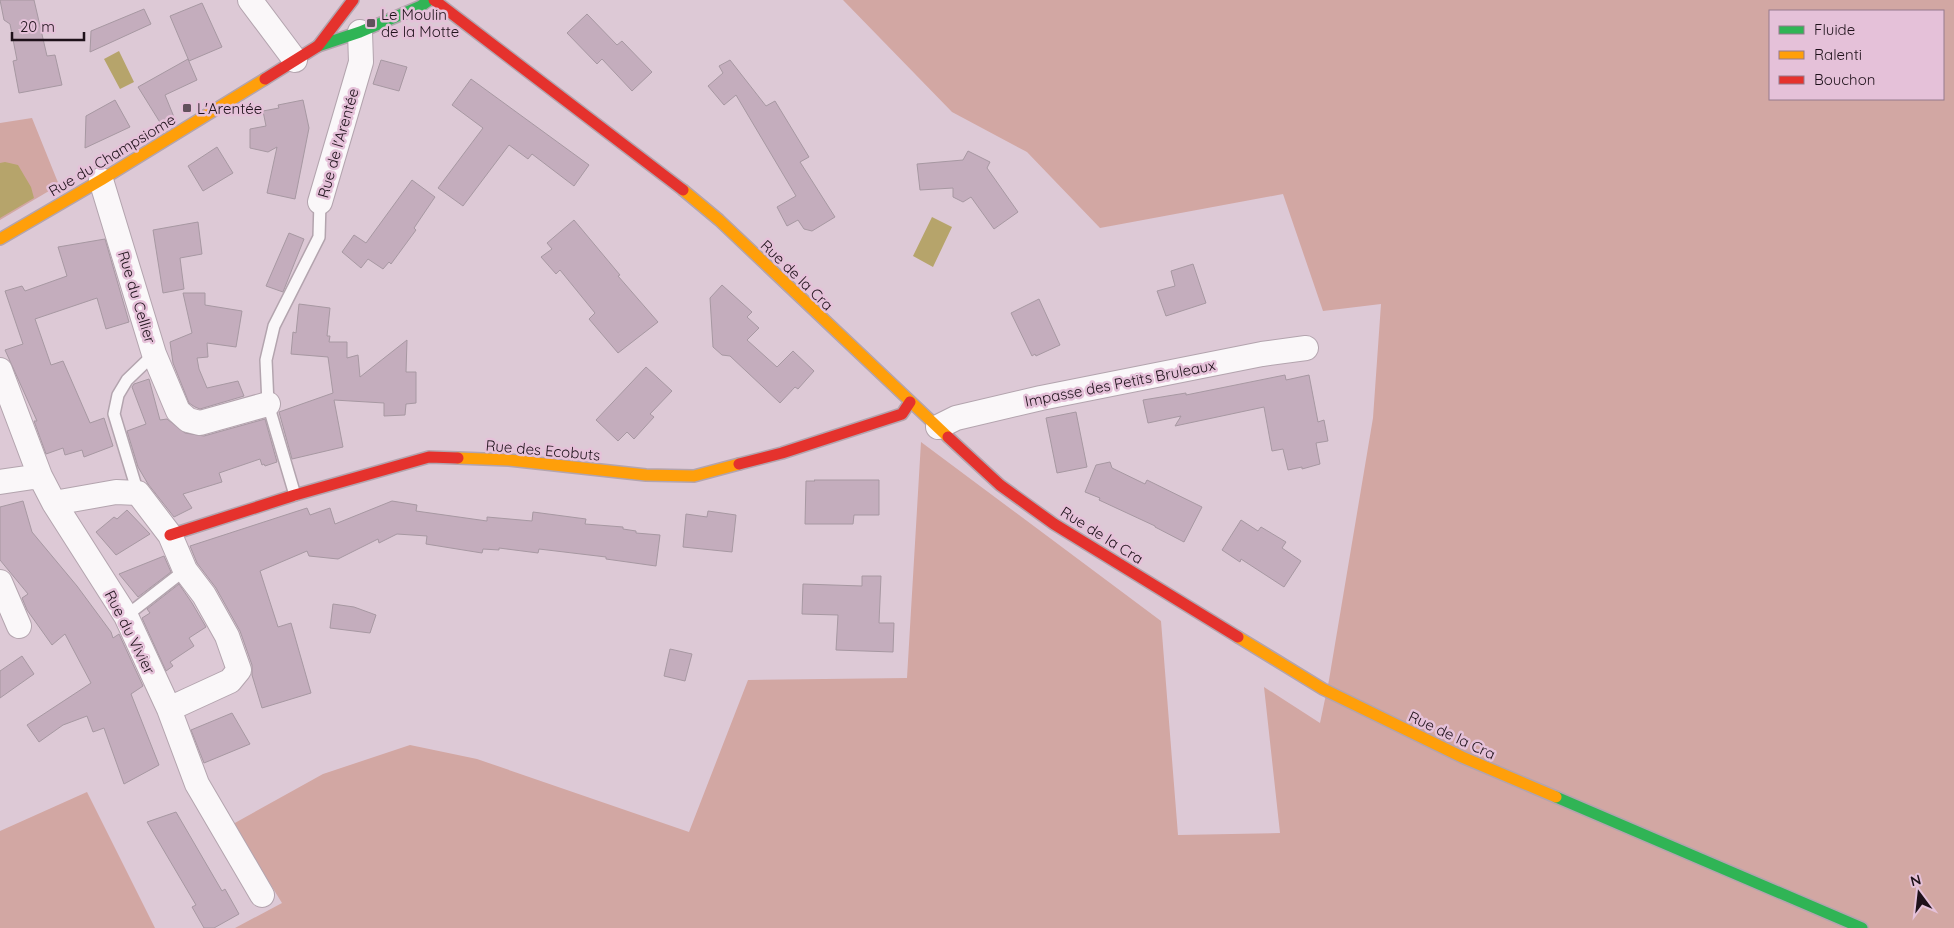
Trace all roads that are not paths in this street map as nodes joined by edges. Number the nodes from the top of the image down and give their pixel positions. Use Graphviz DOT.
graph roads {
  1 [pos="250,0"];
  2 [pos="354,0"];
  3 [pos="429,0"];
  4 [pos="434,0"];
  5 [pos="360,32"];
  6 [pos="318,46"];
  7 [pos="295,60"];
  8 [pos="101,180"];
  9 [pos="320,202"];
  10 [pos="0,239"];
  11 [pos="1306,348"];
  12 [pos="154,354"];
  13 [pos="0,370"];
  14 [pos="910,402"];
  15 [pos="268,404"];
  16 [pos="938,428"];
  17 [pos="40,476"];
  18 [pos="0,482"];
  19 [pos="138,493"];
  20 [pos="295,495"];
  21 [pos="54,503"];
  22 [pos="170,535"];
  23 [pos="185,570"];
  24 [pos="0,582"];
  25 [pos="126,616"];
  26 [pos="19,626"];
  27 [pos="169,709"];
  28 [pos="262,895"];
  29 [pos="1862,928"];
  1 -- 7 [label="street"];
  2 -- 6 [label="street, Rue du Champsiome"];
  3 -- 5 [label="street"];
  4 -- 14 [label="street, Rue de la Cra"];
  5 -- 6 [label="street"];
  5 -- 9 [label="street, Rue de l'Arentée"];
  6 -- 7 [label="street, Rue du Champsiome"];
  7 -- 8 [label="street, Rue du Champsiome"];
  8 -- 10 [label="street, Rue du Champsiome"];
  8 -- 12 [label="street, Rue du Cellier"];
  9 -- 15 [label="lane, Rue de l'Arentée"];
  11 -- 16 [label="street, Impasse des Petits Bruleaux"];
  12 -- 15 [label="street, Rue du Cellier"];
  12 -- 19 [label="lane"];
  13 -- 17 [label="street, Rue du Vivier"];
  14 -- 16 [label="street, Rue de la Cra"];
  14 -- 20 [label="street, Rue des Ecobuts"];
  15 -- 20 [label="lane, Rue de l'Arentée"];
  16 -- 29 [label="street, Rue de la Cra"];
  17 -- 18 [label="street"];
  17 -- 21 [label="street, Rue du Vivier"];
  19 -- 21 [label="street"];
  19 -- 22 [label="street"];
  20 -- 22 [label="street, Rue des Ecobuts"];
  21 -- 25 [label="street, Rue du Vivier"];
  22 -- 23 [label="street"];
  23 -- 25 [label="lane"];
  23 -- 27 [label="street"];
  24 -- 26 [label="street"];
  25 -- 27 [label="street, Rue du Vivier"];
  27 -- 28 [label="street, Rue du Vivier"];
}
